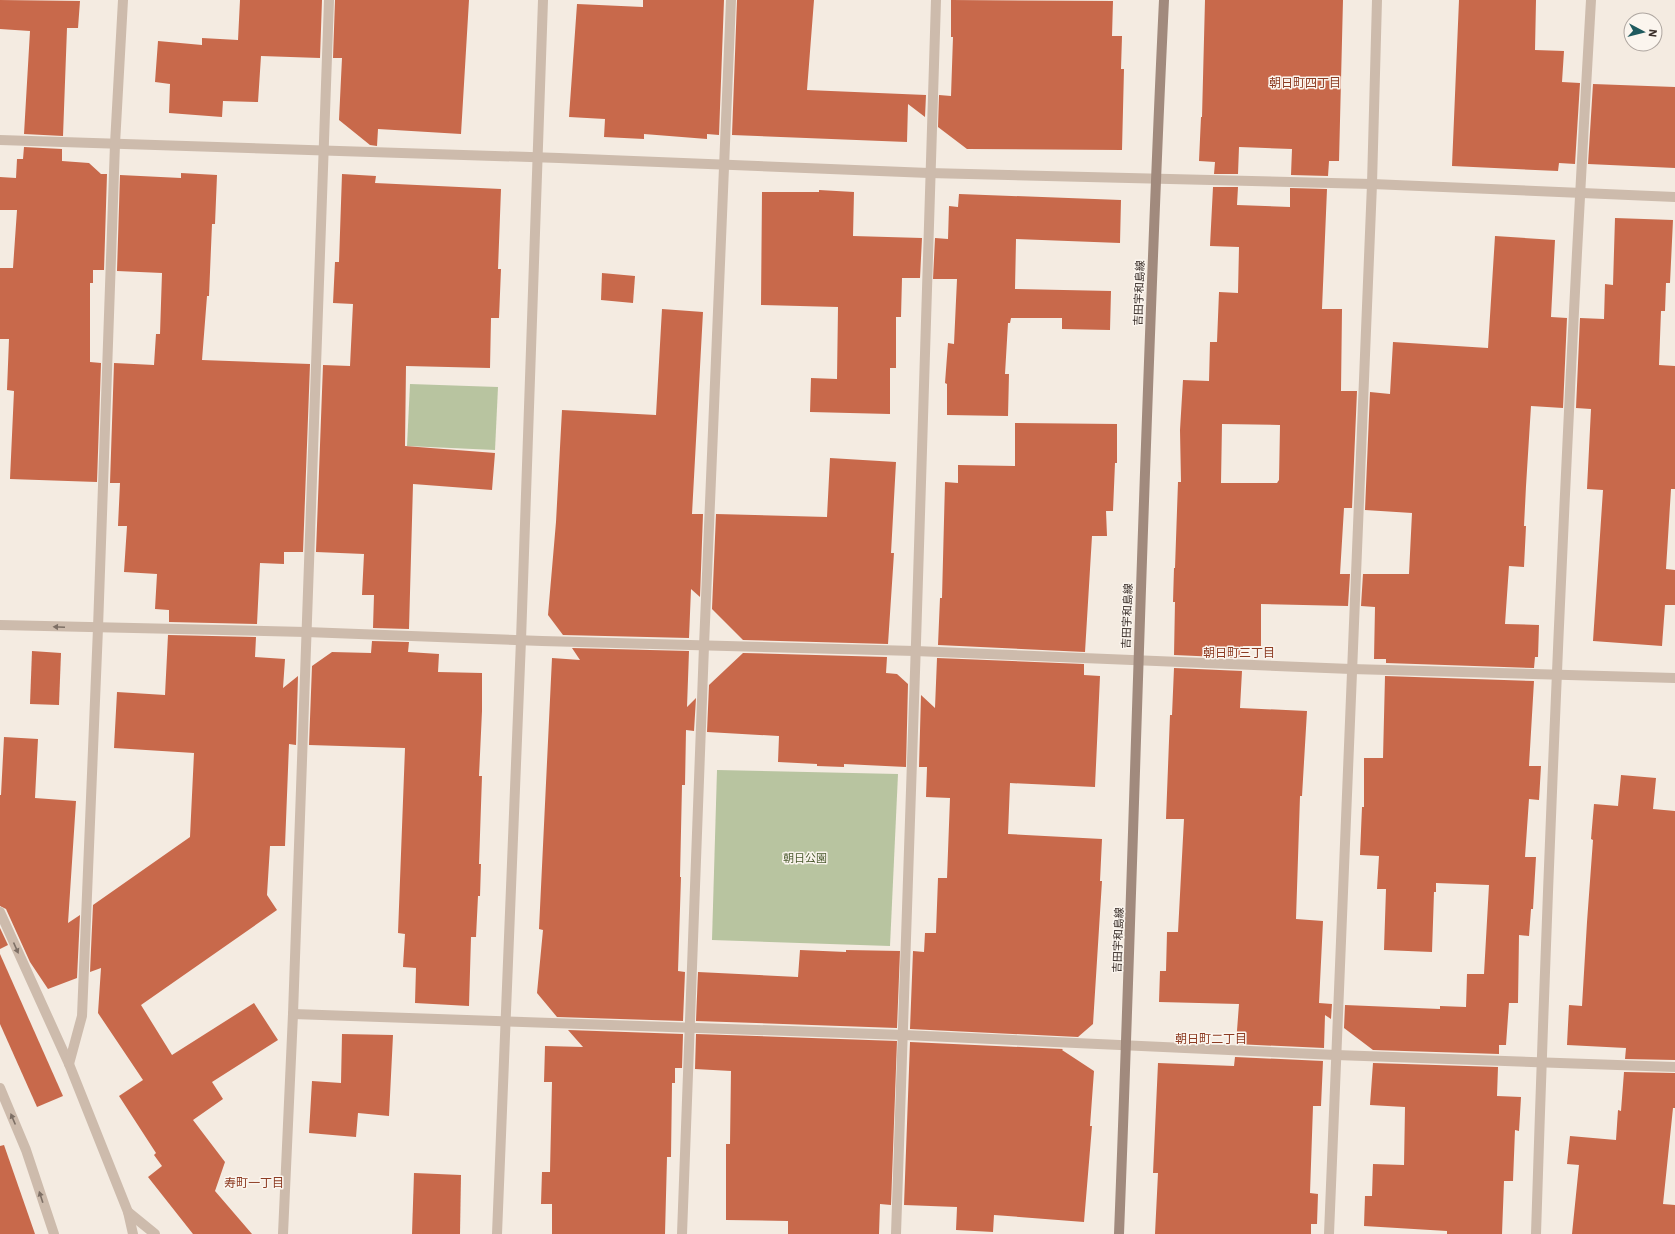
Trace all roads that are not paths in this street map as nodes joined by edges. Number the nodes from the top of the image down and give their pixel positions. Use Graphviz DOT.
graph roads {
  1 [pos="123,0"];
  2 [pos="329,0"];
  3 [pos="543,0"];
  4 [pos="731,0"];
  5 [pos="936,0"];
  6 [pos="1164,0"];
  7 [pos="1377,0"];
  8 [pos="1591,0"];
  9 [pos="0,140"];
  10 [pos="115,144"];
  11 [pos="323,149"];
  12 [pos="537,157"];
  13 [pos="725,165"];
  14 [pos="929,173"];
  15 [pos="1155,178"];
  16 [pos="1372,184"];
  17 [pos="1580,194"];
  18 [pos="1675,197"];
  19 [pos="0,626"];
  20 [pos="98,628"];
  21 [pos="306,632"];
  22 [pos="521,640"];
  23 [pos="704,646"];
  24 [pos="915,652"];
  25 [pos="1138,661"];
  26 [pos="1351,668"];
  27 [pos="1558,674"];
  28 [pos="1675,678"];
  29 [pos="0,912"];
  30 [pos="293,1014"];
  31 [pos="506,1021"];
  32 [pos="690,1028"];
  33 [pos="904,1035"];
  34 [pos="1126,1045"];
  35 [pos="1336,1055"];
  36 [pos="1542,1063"];
  37 [pos="69,1064"];
  38 [pos="1675,1067"];
  39 [pos="0,1088"];
  40 [pos="128,1212"];
  41 [pos="54,1234"];
  42 [pos="133,1234"];
  43 [pos="155,1234"];
  44 [pos="283,1234"];
  45 [pos="497,1234"];
  46 [pos="682,1234"];
  47 [pos="896,1234"];
  48 [pos="1119,1234"];
  49 [pos="1329,1234"];
  50 [pos="1536,1234"];
  1 -- 10 [label="street"];
  2 -- 11 [label="street"];
  3 -- 12 [label="street"];
  4 -- 13 [label="street"];
  5 -- 14 [label="street"];
  6 -- 15 [label="main road, 吉田宇和島線"];
  7 -- 16 [label="street"];
  8 -- 17 [label="street"];
  9 -- 10 [label="street"];
  10 -- 11 [label="street"];
  10 -- 20 [label="street"];
  11 -- 12 [label="street"];
  11 -- 21 [label="street"];
  12 -- 13 [label="street"];
  12 -- 22 [label="street"];
  13 -- 14 [label="street"];
  13 -- 23 [label="street"];
  14 -- 15 [label="street"];
  14 -- 24 [label="street"];
  15 -- 16 [label="street"];
  15 -- 25 [label="main road, 吉田宇和島線"];
  16 -- 17 [label="street"];
  16 -- 26 [label="street"];
  17 -- 18 [label="street"];
  17 -- 27 [label="street"];
  20 -- 19 [label="street, one-way"];
  20 -- 21 [label="street"];
  20 -- 37 [label="street"];
  21 -- 22 [label="street"];
  21 -- 30 [label="street"];
  22 -- 23 [label="street"];
  22 -- 31 [label="street"];
  23 -- 24 [label="street"];
  23 -- 32 [label="street"];
  24 -- 25 [label="street"];
  24 -- 33 [label="street"];
  25 -- 26 [label="street"];
  25 -- 34 [label="main road, 吉田宇和島線"];
  26 -- 27 [label="street"];
  26 -- 35 [label="street"];
  27 -- 28 [label="street"];
  27 -- 36 [label="street"];
  29 -- 37 [label="street, one-way"];
  30 -- 31 [label="street"];
  30 -- 44 [label="street"];
  31 -- 32 [label="street"];
  31 -- 45 [label="street"];
  32 -- 33 [label="street"];
  32 -- 46 [label="street"];
  33 -- 34 [label="street"];
  33 -- 47 [label="street"];
  34 -- 35 [label="street"];
  34 -- 48 [label="main road, 吉田宇和島線"];
  35 -- 36 [label="street"];
  35 -- 49 [label="street"];
  36 -- 38 [label="street"];
  36 -- 50 [label="street"];
  37 -- 40 [label="street"];
  41 -- 39 [label="street, one-way"];
  40 -- 42 [label="street"];
  40 -- 43 [label="street"];
}
